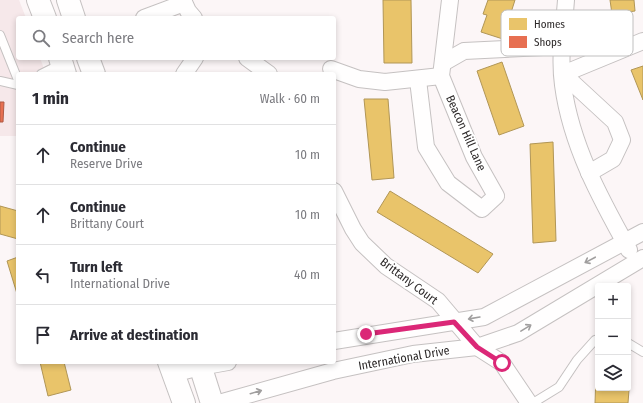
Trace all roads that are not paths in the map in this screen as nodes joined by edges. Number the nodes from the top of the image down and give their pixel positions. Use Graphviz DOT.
graph roads {
  1 [pos="38,0"];
  2 [pos="68,0"];
  3 [pos="450,0"];
  4 [pos="566,0"];
  5 [pos="184,1"];
  6 [pos="565,10"];
  7 [pos="44,16"];
  8 [pos="73,16"];
  9 [pos="149,16"];
  10 [pos="193,16"];
  11 [pos="0,35"];
  12 [pos="643,41"];
  13 [pos="633,45"];
  14 [pos="501,49"];
  15 [pos="563,56"];
  16 [pos="607,56"];
  17 [pos="89,60"];
  18 [pos="194,60"];
  19 [pos="250,60"];
  20 [pos="62,65"];
  21 [pos="330,67"];
  22 [pos="442,70"];
  23 [pos="46,72"];
  24 [pos="93,72"];
  25 [pos="185,72"];
  26 [pos="266,72"];
  27 [pos="563,74"];
  28 [pos="16,75"];
  29 [pos="418,80"];
  30 [pos="0,81"];
  31 [pos="16,85"];
  32 [pos="589,173"];
  33 [pos="336,195"];
  34 [pos="643,232"];
  35 [pos="625,242"];
  36 [pos="641,263"];
  37 [pos="454,322"];
  38 [pos="595,340"];
  39 [pos="336,341"];
  40 [pos="631,345"];
  41 [pos="477,347"];
  42 [pos="643,352"];
  43 [pos="200,364"];
  44 [pos="171,368"];
  45 [pos="184,403"];
  46 [pos="212,403"];
  47 [pos="219,403"];
  48 [pos="529,403"];
  49 [pos="533,403"];
  1 -- 7 [label="main road"];
  2 -- 8 [label="main road"];
  3 -- 22 [label="street, Beacon Hill Lane"];
  4 -- 6 [label="street"];
  5 -- 9 [label="street"];
  5 -- 10 [label="street"];
  11 -- 28 [label="lane"];
  12 -- 13 [label="street"];
  14 -- 22 [label="street"];
  15 -- 27 [label="street"];
  16 -- 27 [label="street"];
  17 -- 24 [label="main road"];
  18 -- 25 [label="street"];
  19 -- 26 [label="street"];
  20 -- 23 [label="lane"];
  21 -- 29 [label="street"];
  22 -- 29 [label="street"];
  22 -- 29 [label="street, Beacon Hill Lane"];
  27 -- 32 [label="street"];
  27 -- 32 [label="street"];
  30 -- 31 [label="lane"];
  32 -- 35 [label="street"];
  33 -- 37 [label="street, Brittany Court"];
  34 -- 35 [label="street"];
  35 -- 36 [label="street"];
  35 -- 37 [label="street, one-way"];
  41 -- 36 [label="street, International Drive, one-way"];
  37 -- 39 [label="street"];
  37 -- 41 [label="street, Brittany Court"];
  38 -- 49 [label="lane"];
  40 -- 42 [label="lane"];
  47 -- 41 [label="street, International Drive, one-way"];
  41 -- 48 [label="street, Brittany Court"];
  43 -- 44 [label="street"];
  43 -- 46 [label="main road"];
  44 -- 45 [label="main road"];
}
